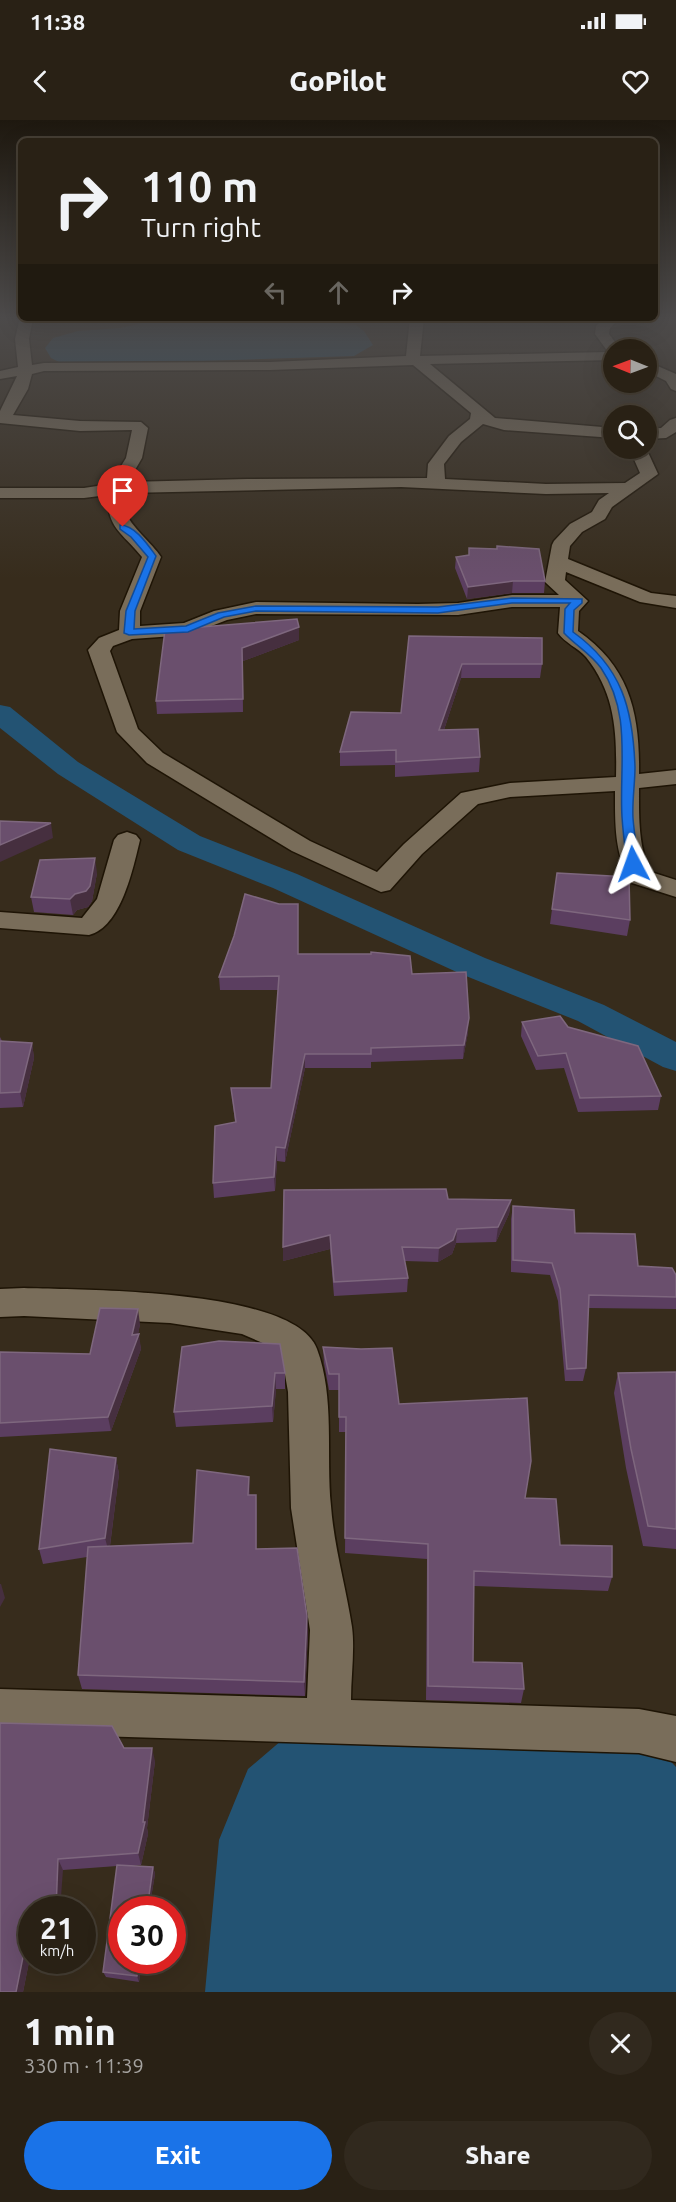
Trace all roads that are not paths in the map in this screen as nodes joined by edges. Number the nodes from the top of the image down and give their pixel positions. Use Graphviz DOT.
graph roads {
  1 [pos="13,404"];
  2 [pos="471,404"];
  3 [pos="479,413"];
  4 [pos="676,423"];
  5 [pos="603,432"];
  6 [pos="657,433"];
  7 [pos="642,459"];
  8 [pos="436,484"];
  9 [pos="117,488"];
  10 [pos="627,488"];
  11 [pos="0,493"];
  12 [pos="558,562"];
  13 [pos="578,601"];
  14 [pos="676,602"];
  15 [pos="129,633"];
  16 [pos="676,777"];
  17 [pos="629,783"];
  18 [pos="127,840"];
  19 [pos="676,889"];
  20 [pos="0,920"];
  21 [pos="0,1303"];
  22 [pos="0,1710"];
  23 [pos="328,1721"];
  24 [pos="676,1739"];
  1 -- 9 [label="street"];
  2 -- 3 [label="street"];
  3 -- 5 [label="street"];
  3 -- 8 [label="street"];
  4 -- 6 [label="street"];
  7 -- 10 [label="street"];
  8 -- 9 [label="street"];
  8 -- 10 [label="street"];
  9 -- 11 [label="street"];
  9 -- 15 [label="street"];
  10 -- 12 [label="street"];
  12 -- 13 [label="street"];
  12 -- 14 [label="street"];
  13 -- 15 [label="street"];
  13 -- 17 [label="street"];
  15 -- 17 [label="street"];
  16 -- 17 [label="street"];
  17 -- 19 [label="street"];
  18 -- 20 [label="street"];
  21 -- 23 [label="street"];
  22 -- 23 [label="street"];
  23 -- 24 [label="street"];
}
